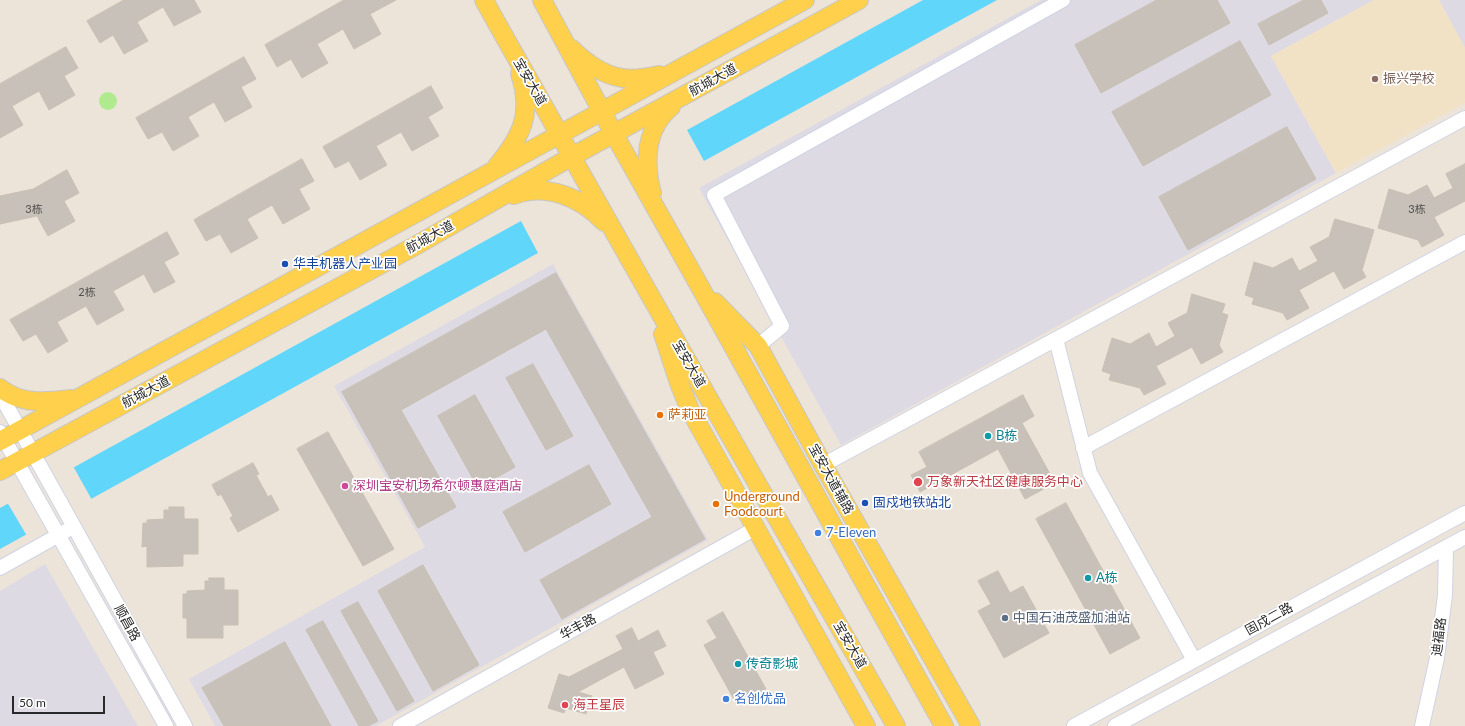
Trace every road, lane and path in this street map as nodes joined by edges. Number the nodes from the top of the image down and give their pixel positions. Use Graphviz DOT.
graph roads {
  1 [pos="484,0"];
  2 [pos="542,0"];
  3 [pos="805,0"];
  4 [pos="859,0"];
  5 [pos="1063,0"];
  6 [pos="560,33"];
  7 [pos="511,51"];
  8 [pos="675,72"];
  9 [pos="688,93"];
  10 [pos="602,112"];
  11 [pos="1465,118"];
  12 [pos="614,134"];
  13 [pos="560,135"];
  14 [pos="572,157"];
  15 [pos="491,172"];
  16 [pos="492,203"];
  17 [pos="658,215"];
  18 [pos="618,238"];
  19 [pos="1465,242"];
  20 [pos="699,285"];
  21 [pos="654,302"];
  22 [pos="1056,339"];
  23 [pos="758,346"];
  24 [pos="0,388"];
  25 [pos="0,394"];
  26 [pos="80,398"];
  27 [pos="20,430"];
  28 [pos="1,437"];
  29 [pos="1083,448"];
  30 [pos="33,453"];
  31 [pos="17,462"];
  32 [pos="823,465"];
  33 [pos="0,471"];
  34 [pos="1465,513"];
  35 [pos="72,523"];
  36 [pos="756,528"];
  37 [pos="56,532"];
  38 [pos="1465,537"];
  39 [pos="1446,547"];
  40 [pos="0,568"];
  41 [pos="1194,660"];
  42 [pos="166,726"];
  43 [pos="185,726"];
  44 [pos="400,726"];
  45 [pos="866,726"];
  46 [pos="896,726"];
  47 [pos="944,726"];
  48 [pos="971,726"];
  49 [pos="1074,726"];
  50 [pos="1115,726"];
  51 [pos="1422,726"];
  1 -- 7 [label="main road, 宝安大道"];
  2 -- 6 [label="main road"];
  3 -- 8 [label="main road, 航城大道"];
  4 -- 9 [label="main road, 航城大道"];
  5 -- 23 [label="street"];
  6 -- 8 [label="main road"];
  6 -- 10 [label="main road"];
  7 -- 13 [label="main road, 宝安大道"];
  7 -- 15 [label="main road"];
  8 -- 10 [label="main road, 航城大道"];
  9 -- 12 [label="main road, 航城大道"];
  9 -- 17 [label="main road"];
  10 -- 12 [label="main road"];
  10 -- 13 [label="main road, 航城大道"];
  11 -- 22 [label="street"];
  12 -- 14 [label="main road, 航城大道"];
  12 -- 17 [label="main road"];
  13 -- 14 [label="main road, 宝安大道"];
  13 -- 15 [label="main road, 航城大道"];
  14 -- 16 [label="main road, 航城大道"];
  14 -- 18 [label="main road, 宝安大道"];
  15 -- 26 [label="main road, 航城大道"];
  16 -- 18 [label="main road"];
  16 -- 30 [label="main road, 航城大道"];
  17 -- 20 [label="main road"];
  18 -- 21 [label="main road, 宝安大道"];
  19 -- 29 [label="street"];
  20 -- 23 [label="main road, 宝安大道辅路"];
  20 -- 47 [label="main road"];
  21 -- 36 [label="main road"];
  21 -- 46 [label="main road, 宝安大道"];
  22 -- 29 [label="street"];
  22 -- 32 [label="street"];
  23 -- 32 [label="main road, 宝安大道辅路"];
  24 -- 26 [label="main road"];
  25 -- 27 [label="street"];
  26 -- 27 [label="main road, 航城大道"];
  27 -- 28 [label="main road, 航城大道"];
  27 -- 30 [label="street"];
  28 -- 31 [label="street"];
  29 -- 41 [label="street"];
  30 -- 31 [label="main road, 航城大道"];
  30 -- 35 [label="street, 顺昌路"];
  31 -- 33 [label="main road, 航城大道"];
  31 -- 37 [label="street, 顺昌路"];
  32 -- 48 [label="main road, 宝安大道辅路"];
  34 -- 41 [label="street, 固戍二路"];
  35 -- 37 [label="street"];
  35 -- 43 [label="street, 顺昌路"];
  36 -- 44 [label="street, 华丰路"];
  36 -- 45 [label="main road"];
  37 -- 40 [label="street"];
  37 -- 42 [label="street, 顺昌路"];
  38 -- 39 [label="street, 固戍二路"];
  39 -- 50 [label="street, 固戍二路"];
  39 -- 51 [label="street, 迪福路"];
  41 -- 49 [label="street, 固戍二路"];
}
